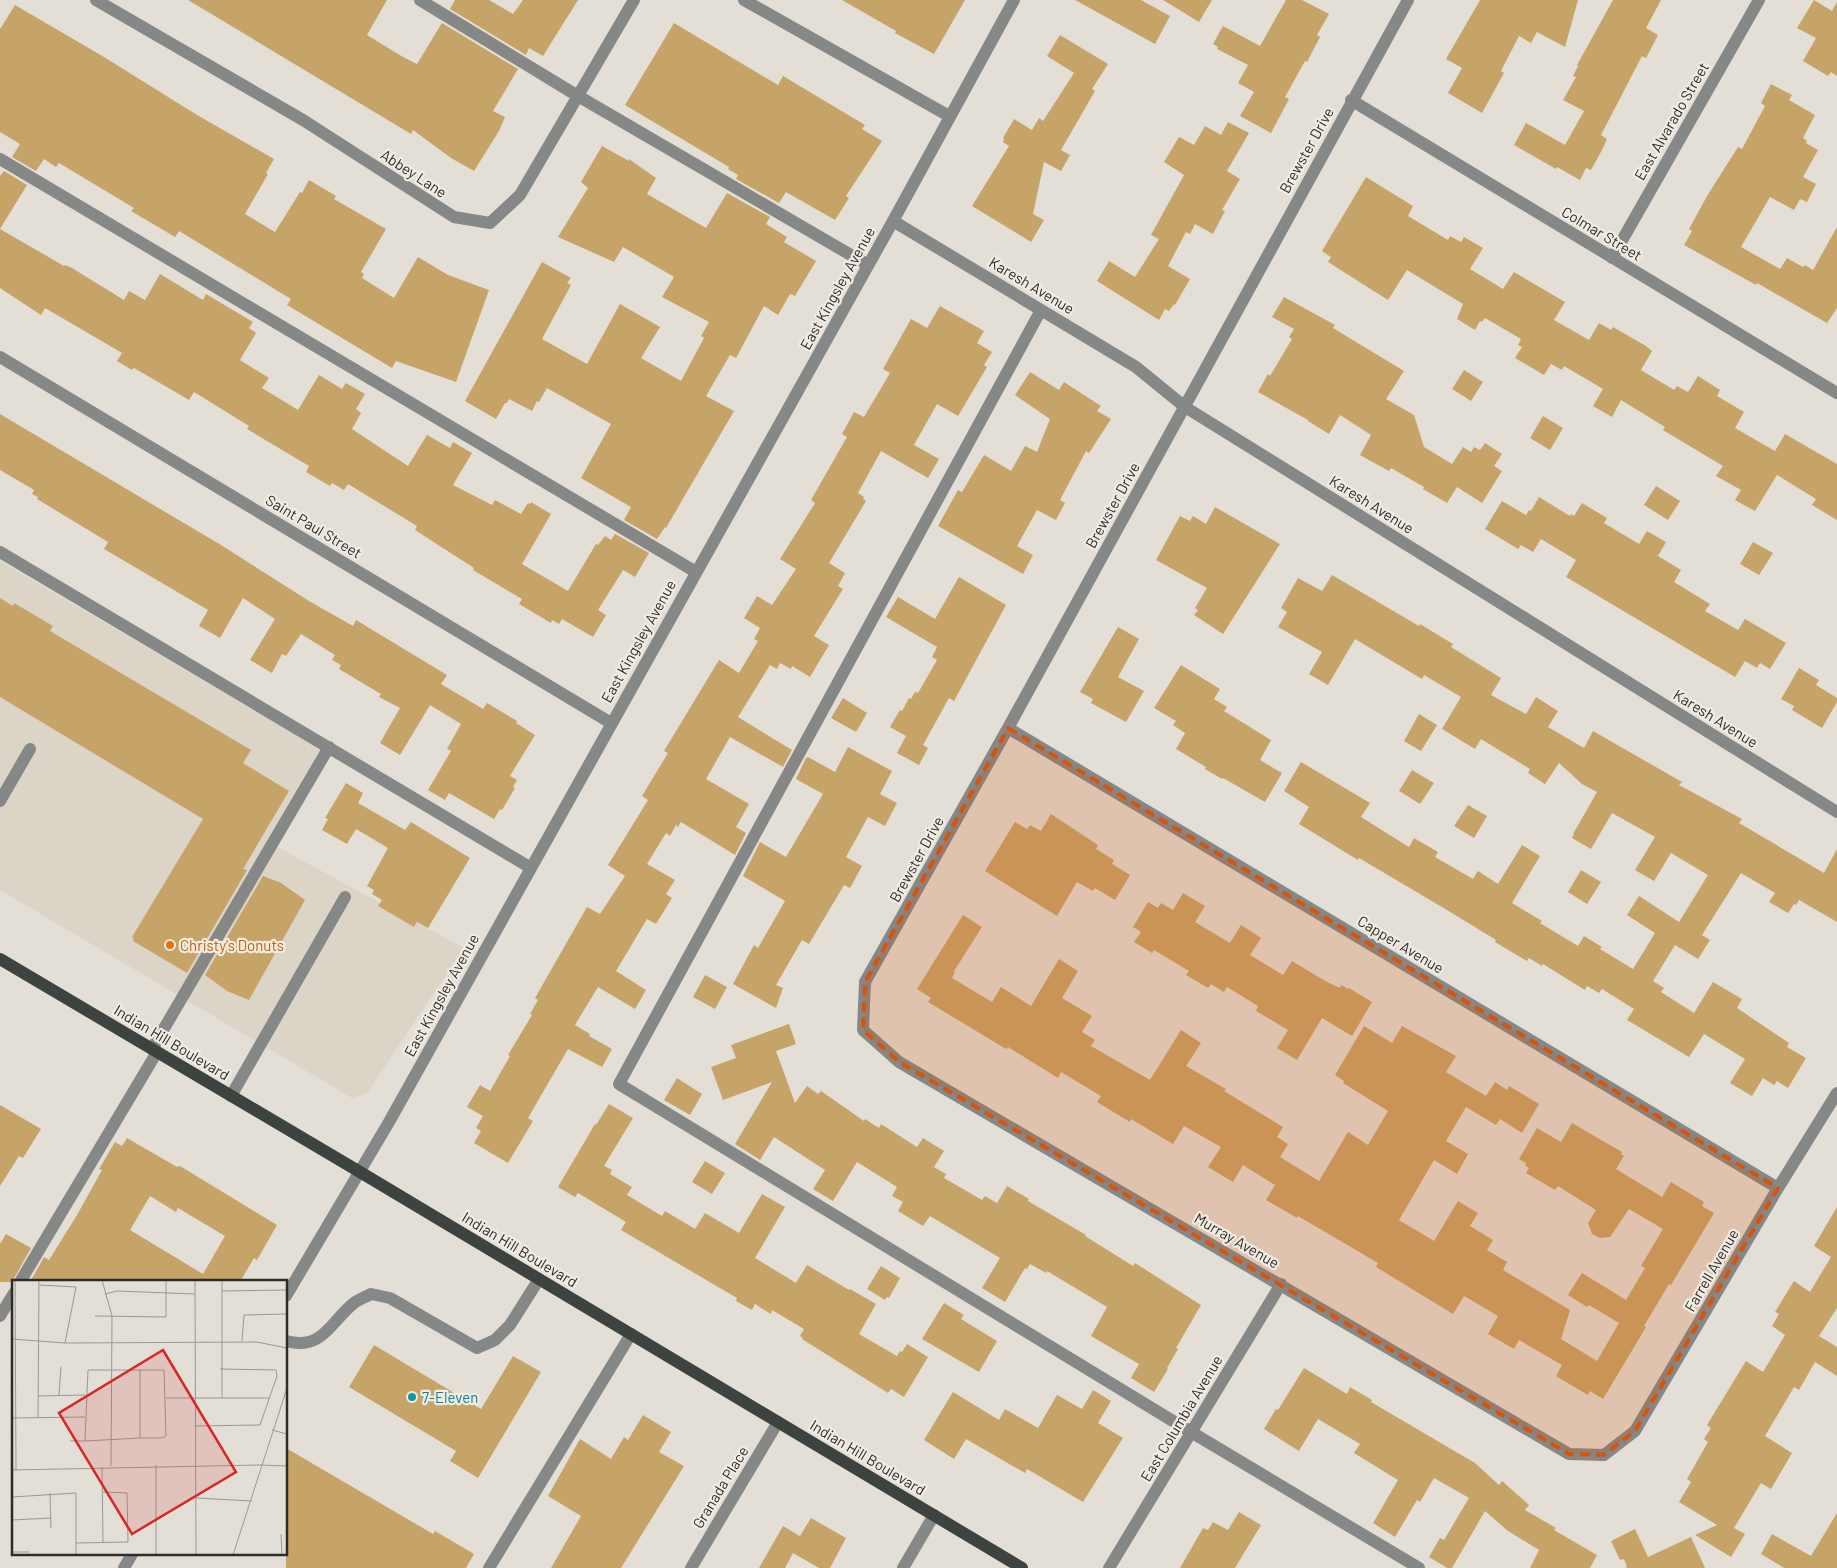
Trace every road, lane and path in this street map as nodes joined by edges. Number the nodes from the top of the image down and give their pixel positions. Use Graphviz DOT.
graph roads {
  1 [pos="96,0"];
  2 [pos="420,0"];
  3 [pos="634,0"];
  4 [pos="744,0"];
  5 [pos="1014,0"];
  6 [pos="1408,0"];
  7 [pos="1759,0"];
  8 [pos="578,96"];
  9 [pos="1352,100"];
  10 [pos="949,116"];
  11 [pos="0,159"];
  12 [pos="893,221"];
  13 [pos="1612,258"];
  14 [pos="868,265"];
  15 [pos="1041,310"];
  16 [pos="0,357"];
  17 [pos="1837,393"];
  18 [pos="1185,406"];
  19 [pos="0,552"];
  20 [pos="696,572"];
  21 [pos="611,723"];
  22 [pos="1008,728"];
  23 [pos="329,747"];
  24 [pos="30,749"];
  25 [pos="0,801"];
  26 [pos="1837,812"];
  27 [pos="530,868"];
  28 [pos="345,897"];
  29 [pos="0,959"];
  30 [pos="863,1030"];
  31 [pos="154,1050"];
  32 [pos="1837,1093"];
  33 [pos="231,1096"];
  34 [pos="360,1172"];
  35 [pos="1778,1188"];
  36 [pos="539,1279"];
  37 [pos="21,1280"];
  38 [pos="1281,1284"];
  39 [pos="288,1293"];
  40 [pos="12,1296"];
  41 [pos="0,1316"];
  42 [pos="631,1334"];
  43 [pos="288,1341"];
  44 [pos="778,1422"];
  45 [pos="1191,1432"];
  46 [pos="1604,1455"];
  47 [pos="934,1515"];
  48 [pos="131,1556"];
  49 [pos="124,1568"];
  50 [pos="489,1568"];
  51 [pos="691,1568"];
  52 [pos="902,1568"];
  53 [pos="1022,1568"];
  54 [pos="1109,1568"];
  55 [pos="1419,1568"];
  1 -- 8 [label="street, Abbey Lane"];
  2 -- 8 [label="street"];
  3 -- 8 [label="street, Abbey Lane"];
  4 -- 10 [label="street"];
  5 -- 10 [label="street, East Kingsley Avenue"];
  6 -- 9 [label="street, Brewster Drive"];
  7 -- 13 [label="street, East Alvarado Street"];
  8 -- 14 [label="street"];
  9 -- 13 [label="street, Colmar Street"];
  9 -- 18 [label="street, Brewster Drive"];
  10 -- 12 [label="street, East Kingsley Avenue"];
  11 -- 20 [label="street"];
  12 -- 14 [label="street, East Kingsley Avenue"];
  12 -- 15 [label="street, Karesh Avenue"];
  13 -- 17 [label="street, Colmar Street"];
  14 -- 20 [label="street, East Kingsley Avenue"];
  15 -- 18 [label="street, Karesh Avenue"];
  15 -- 45 [label="street"];
  16 -- 21 [label="street, Saint Paul Street"];
  18 -- 22 [label="street, Brewster Drive"];
  18 -- 26 [label="street, Karesh Avenue"];
  19 -- 23 [label="street"];
  20 -- 21 [label="street, East Kingsley Avenue"];
  21 -- 27 [label="street, East Kingsley Avenue"];
  22 -- 30 [label="street, Brewster Drive"];
  22 -- 35 [label="street, Capper Avenue"];
  23 -- 27 [label="street"];
  23 -- 31 [label="street"];
  24 -- 25 [label="street"];
  27 -- 34 [label="street, East Kingsley Avenue"];
  28 -- 33 [label="street"];
  29 -- 31 [label="main road, Indian Hill Boulevard"];
  30 -- 38 [label="street, Murray Avenue"];
  31 -- 33 [label="main road, Indian Hill Boulevard"];
  31 -- 37 [label="street"];
  32 -- 35 [label="street, Farrell Avenue"];
  33 -- 34 [label="main road, Indian Hill Boulevard"];
  34 -- 36 [label="main road, Indian Hill Boulevard"];
  34 -- 39 [label="street, East Kingsley Avenue"];
  35 -- 46 [label="street, Farrell Avenue"];
  36 -- 42 [label="main road, Indian Hill Boulevard"];
  36 -- 43 [label="street"];
  38 -- 45 [label="street, East Columbia Avenue"];
  38 -- 46 [label="street, Murray Avenue"];
  40 -- 41 [label="street"];
  42 -- 44 [label="main road, Indian Hill Boulevard"];
  42 -- 50 [label="street"];
  44 -- 47 [label="main road, Indian Hill Boulevard"];
  44 -- 51 [label="street, Granada Place"];
  45 -- 54 [label="street, East Columbia Avenue"];
  45 -- 55 [label="street"];
  47 -- 52 [label="street"];
  47 -- 53 [label="main road, Indian Hill Boulevard"];
  48 -- 49 [label="street"];
}
